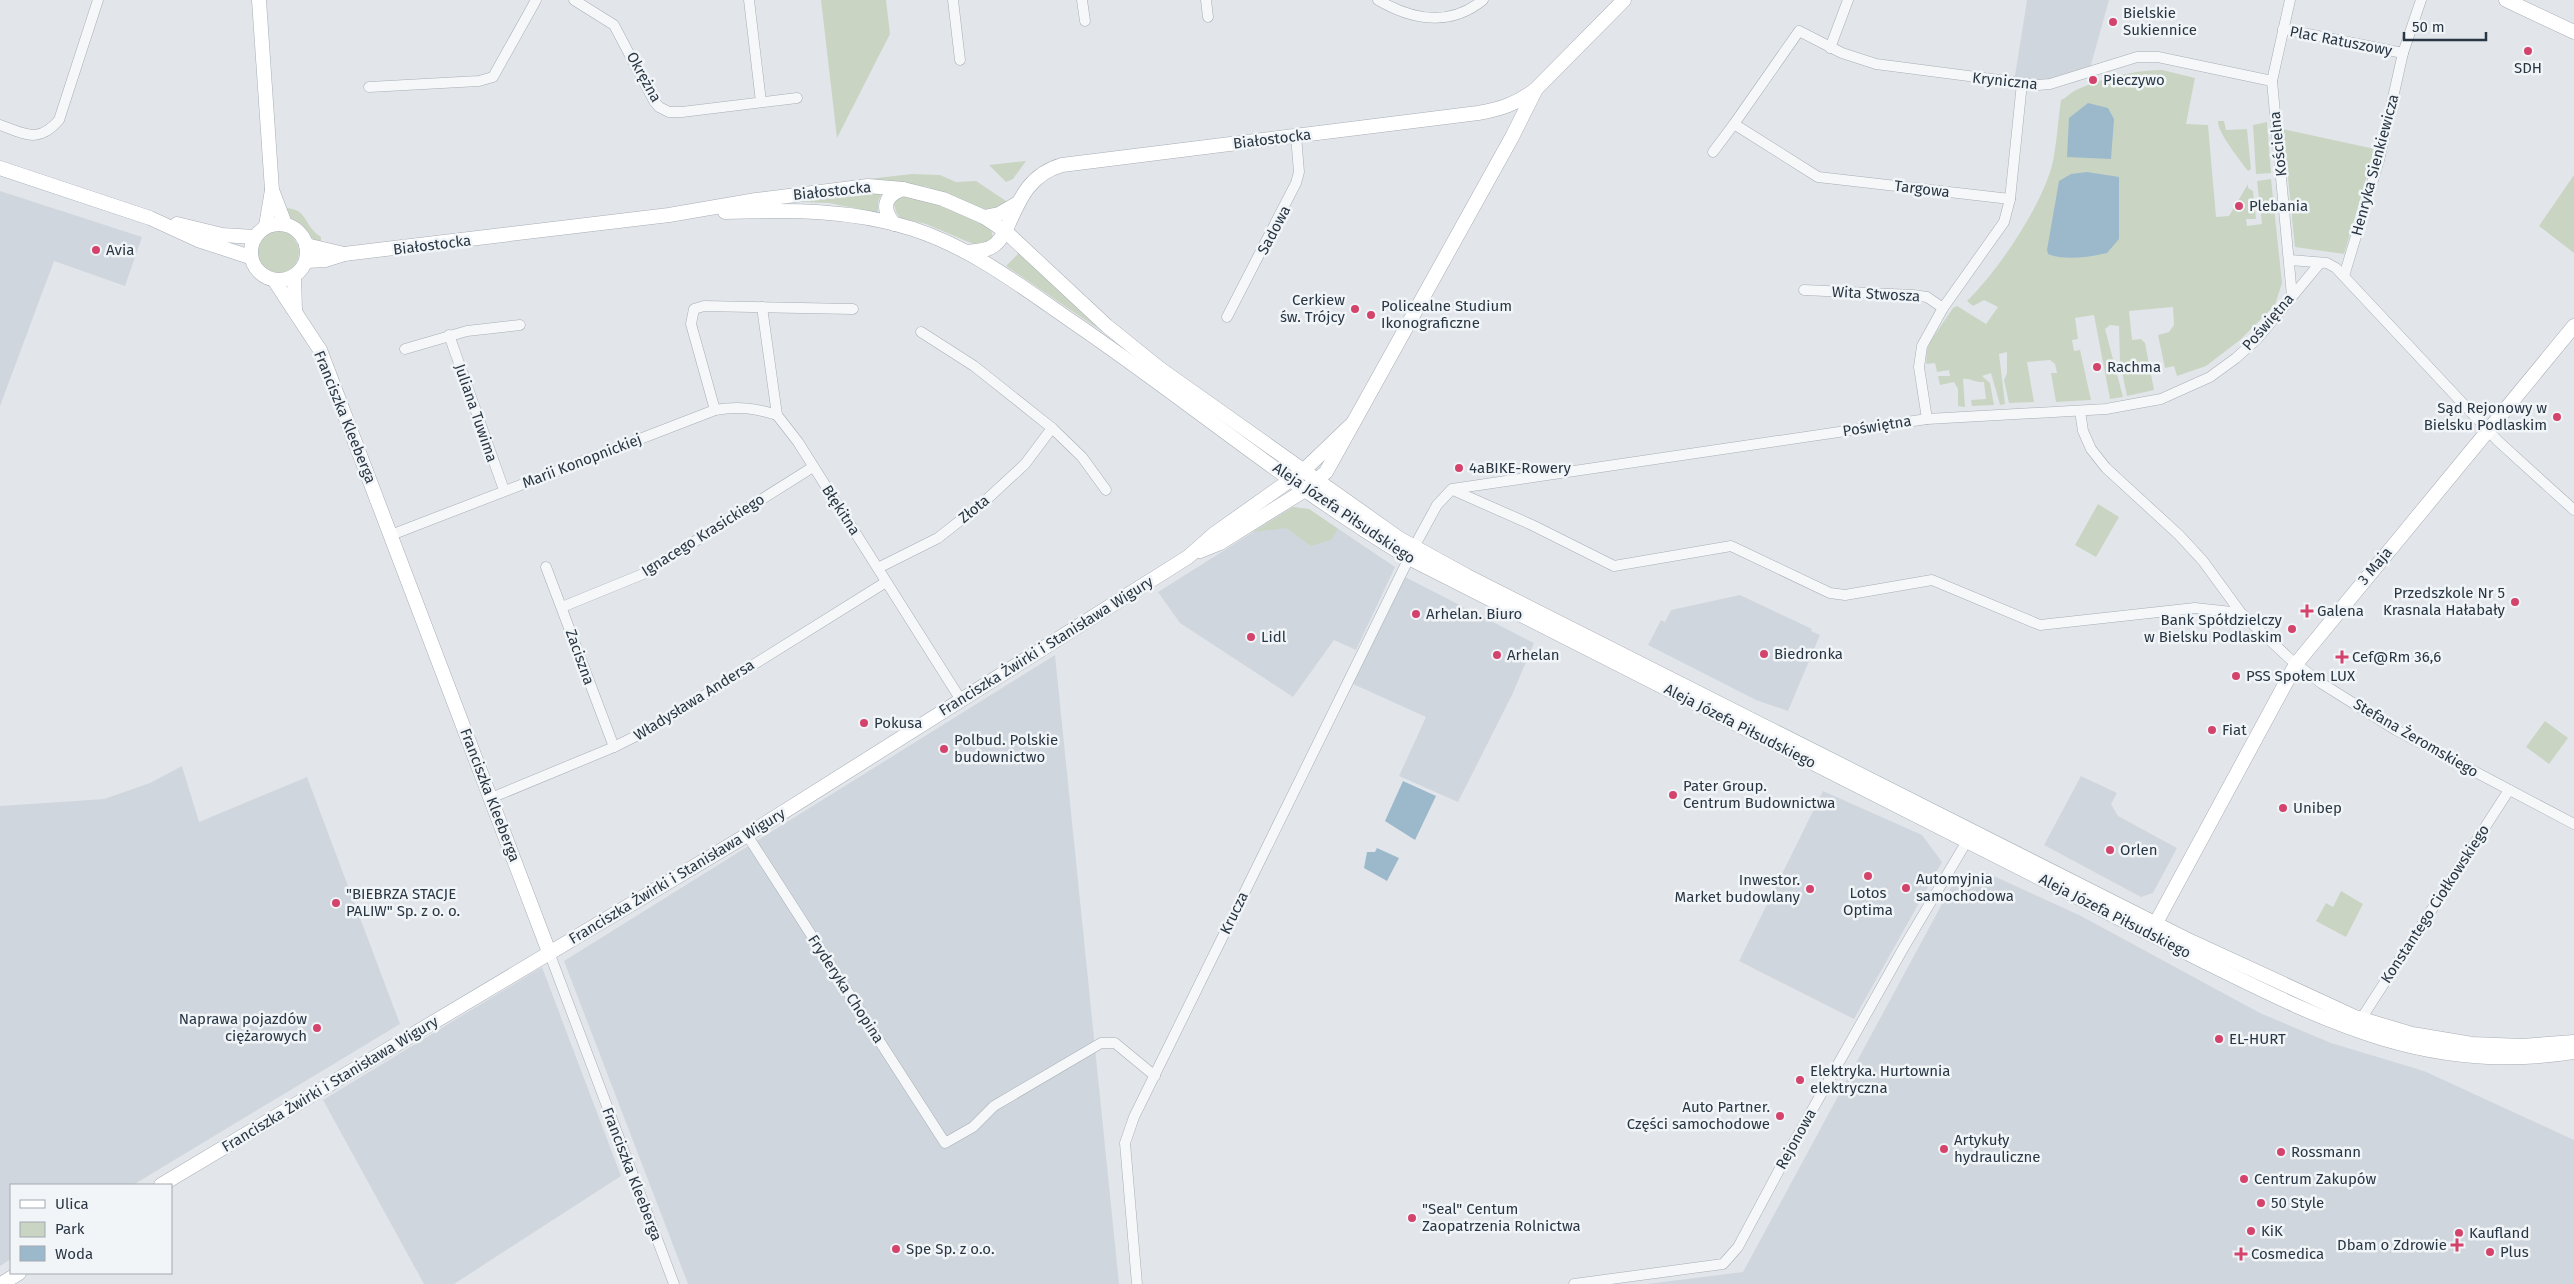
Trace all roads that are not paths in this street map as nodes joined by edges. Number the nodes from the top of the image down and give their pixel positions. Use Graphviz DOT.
graph roads {
  1 [pos="98,0"];
  2 [pos="259,0"];
  3 [pos="536,0"];
  4 [pos="574,0"];
  5 [pos="748,0"];
  6 [pos="953,0"];
  7 [pos="1082,0"];
  8 [pos="1206,0"];
  9 [pos="1378,0"];
  10 [pos="1483,0"];
  11 [pos="1624,0"];
  12 [pos="1848,0"];
  13 [pos="2290,0"];
  14 [pos="2421,0"];
  15 [pos="2506,0"];
  16 [pos="1208,17"];
  17 [pos="1085,21"];
  18 [pos="2283,29"];
  19 [pos="2574,32"];
  20 [pos="1830,48"];
  21 [pos="2403,54"];
  22 [pos="960,60"];
  23 [pos="2272,81"];
  24 [pos="2022,83"];
  25 [pos="369,87"];
  26 [pos="1536,89"];
  27 [pos="796,98"];
  28 [pos="761,102"];
  29 [pos="1734,124"];
  30 [pos="0,125"];
  31 [pos="1296,136"];
  32 [pos="1713,152"];
  33 [pos="0,168"];
  34 [pos="903,189"];
  35 [pos="272,190"];
  36 [pos="2010,199"];
  37 [pos="1018,203"];
  38 [pos="669,215"];
  39 [pos="150,218"];
  40 [pos="984,218"];
  41 [pos="285,224"];
  42 [pos="894,224"];
  43 [pos="266,226"];
  44 [pos="1005,231"];
  45 [pos="254,237"];
  46 [pos="306,245"];
  47 [pos="967,252"];
  48 [pos="344,254"];
  49 [pos="250,257"];
  50 [pos="2290,260"];
  51 [pos="306,261"];
  52 [pos="2320,263"];
  53 [pos="294,276"];
  54 [pos="2344,276"];
  55 [pos="274,280"];
  56 [pos="1804,290"];
  57 [pos="2292,296"];
  58 [pos="762,307"];
  59 [pos="1943,308"];
  60 [pos="853,309"];
  61 [pos="295,311"];
  62 [pos="1227,317"];
  63 [pos="520,325"];
  64 [pos="2574,326"];
  65 [pos="921,332"];
  66 [pos="449,335"];
  67 [pos="405,349"];
  68 [pos="716,410"];
  69 [pos="2080,411"];
  70 [pos="776,415"];
  71 [pos="1927,419"];
  72 [pos="1353,423"];
  73 [pos="1052,428"];
  74 [pos="2488,431"];
  75 [pos="813,467"];
  76 [pos="1303,471"];
  77 [pos="1292,480"];
  78 [pos="1316,481"];
  79 [pos="1452,489"];
  80 [pos="504,490"];
  81 [pos="1106,490"];
  82 [pos="1305,490"];
  83 [pos="2574,510"];
  84 [pos="391,535"];
  85 [pos="1217,539"];
  86 [pos="1411,552"];
  87 [pos="546,567"];
  88 [pos="878,568"];
  89 [pos="886,582"];
  90 [pos="562,607"];
  91 [pos="2241,613"];
  92 [pos="2296,664"];
  93 [pos="961,700"];
  94 [pos="614,747"];
  95 [pos="2509,790"];
  96 [pos="491,798"];
  97 [pos="2574,824"];
  98 [pos="748,836"];
  99 [pos="1970,836"];
  100 [pos="2153,929"];
  101 [pos="549,952"];
  102 [pos="2361,1020"];
  103 [pos="2574,1042"];
  104 [pos="2574,1052"];
  105 [pos="1155,1076"];
  106 [pos="163,1184"];
  107 [pos="17,1274"];
  108 [pos="1,1284"];
  109 [pos="674,1284"];
  110 [pos="1137,1284"];
  111 [pos="1574,1284"];
  1 -- 30 [label="street"];
  2 -- 35 [label="main road"];
  3 -- 25 [label="street"];
  4 -- 28 [label="street, Okrężna"];
  5 -- 28 [label="street"];
  6 -- 22 [label="street"];
  7 -- 17 [label="street"];
  8 -- 16 [label="street"];
  9 -- 10 [label="street"];
  11 -- 26 [label="main road, Franciszka Żwirki i Stanisława Wigury"];
  12 -- 20 [label="street"];
  13 -- 18 [label="street, Plac Ratuszowy"];
  14 -- 21 [label="street, Plac Ratuszowy"];
  15 -- 19 [label="main road"];
  18 -- 21 [label="street, Plac Ratuszowy"];
  18 -- 23 [label="street, Kościelna"];
  20 -- 24 [label="street, Kryniczna"];
  20 -- 29 [label="street, Kryniczna"];
  21 -- 54 [label="street, Henryka Sienkiewicza"];
  23 -- 24 [label="street, Kryniczna"];
  23 -- 50 [label="street, Kościelna"];
  24 -- 36 [label="street"];
  26 -- 31 [label="main road, Białostocka"];
  26 -- 72 [label="main road, Franciszka Żwirki i Stanisława Wigury"];
  27 -- 28 [label="street, Okrężna"];
  29 -- 32 [label="street"];
  29 -- 36 [label="street, Targowa"];
  31 -- 37 [label="main road, Białostocka"];
  31 -- 62 [label="street, Sadowa"];
  33 -- 39 [label="main road"];
  34 -- 38 [label="main road, Białostocka"];
  34 -- 40 [label="main road, Białostocka"];
  34 -- 42 [label="main road"];
  35 -- 41 [label="main road"];
  35 -- 43 [label="main road"];
  36 -- 59 [label="street, Wita Stwosza"];
  37 -- 40 [label="main road, Białostocka"];
  37 -- 44 [label="main road, Białostocka"];
  38 -- 42 [label="main road, Białostocka"];
  38 -- 48 [label="main road, Białostocka"];
  39 -- 45 [label="main road"];
  39 -- 49 [label="main road"];
  40 -- 44 [label="main road, Aleja Józefa Piłsudskiego"];
  41 -- 43 [label="main road"];
  41 -- 46 [label="main road"];
  42 -- 47 [label="main road, Białostocka"];
  43 -- 45 [label="main road"];
  44 -- 47 [label="main road, Białostocka"];
  44 -- 76 [label="main road, Aleja Józefa Piłsudskiego"];
  45 -- 49 [label="main road"];
  46 -- 48 [label="main road, Białostocka"];
  46 -- 51 [label="main road"];
  47 -- 77 [label="main road, Aleja Józefa Piłsudskiego"];
  48 -- 51 [label="main road, Białostocka"];
  49 -- 55 [label="main road"];
  50 -- 52 [label="street"];
  50 -- 57 [label="street, Kościelna"];
  51 -- 53 [label="main road"];
  52 -- 54 [label="street"];
  52 -- 57 [label="street, Poświętna"];
  53 -- 55 [label="main road"];
  53 -- 61 [label="main road"];
  54 -- 74 [label="street"];
  55 -- 61 [label="main road, Franciszka Kleeberga"];
  56 -- 59 [label="street, Wita Stwosza"];
  57 -- 69 [label="street, Poświętna"];
  58 -- 60 [label="street"];
  58 -- 68 [label="street"];
  58 -- 70 [label="street"];
  59 -- 71 [label="street, Wita Stwosza"];
  61 -- 84 [label="main road, Franciszka Kleeberga"];
  63 -- 66 [label="street"];
  64 -- 74 [label="main road, 3 Maja"];
  65 -- 73 [label="street"];
  66 -- 67 [label="street"];
  66 -- 80 [label="street, Juliana Tuwima"];
  68 -- 70 [label="street, Marii Konopnickiej"];
  68 -- 80 [label="street, Marii Konopnickiej"];
  69 -- 71 [label="street, Poświętna"];
  69 -- 91 [label="street, Stefana Żeromskiego"];
  70 -- 75 [label="street, Błękitna"];
  71 -- 79 [label="street, Poświętna"];
  72 -- 76 [label="main road, Franciszka Żwirki i Stanisława Wigury"];
  72 -- 78 [label="main road, Franciszka Żwirki i Stanisława Wigury"];
  73 -- 81 [label="street"];
  73 -- 88 [label="street, Złota"];
  74 -- 83 [label="street"];
  74 -- 92 [label="main road, 3 Maja"];
  75 -- 88 [label="street, Błękitna"];
  75 -- 90 [label="street, Ignacego Krasickiego"];
  76 -- 77 [label="main road, Franciszka Żwirki i Stanisława Wigury"];
  76 -- 78 [label="main road, Aleja Józefa Piłsudskiego"];
  77 -- 82 [label="main road, Aleja Józefa Piłsudskiego"];
  77 -- 85 [label="main road, Franciszka Żwirki i Stanisława Wigury"];
  78 -- 82 [label="main road, Franciszka Żwirki i Stanisława Wigury"];
  78 -- 86 [label="main road, Aleja Józefa Piłsudskiego"];
  79 -- 86 [label="street"];
  79 -- 91 [label="street"];
  80 -- 84 [label="street, Marii Konopnickiej"];
  82 -- 85 [label="main road, Franciszka Żwirki i Stanisława Wigury"];
  82 -- 86 [label="main road, Aleja Józefa Piłsudskiego"];
  84 -- 96 [label="main road, Franciszka Kleeberga"];
  85 -- 93 [label="main road, Franciszka Żwirki i Stanisława Wigury"];
  86 -- 99 [label="main road, Aleja Józefa Piłsudskiego"];
  86 -- 105 [label="street, Krucza"];
  87 -- 90 [label="street, Zaciszna"];
  88 -- 89 [label="street, Błękitna"];
  89 -- 93 [label="street, Błękitna"];
  89 -- 94 [label="street, Władysława Andersa"];
  90 -- 94 [label="street, Zaciszna"];
  91 -- 92 [label="street, Stefana Żeromskiego"];
  92 -- 95 [label="street, Stefana Żeromskiego"];
  92 -- 100 [label="main road, 3 Maja"];
  93 -- 98 [label="main road, Franciszka Żwirki i Stanisława Wigury"];
  94 -- 96 [label="street, Władysława Andersa"];
  95 -- 97 [label="street, Stefana Żeromskiego"];
  95 -- 102 [label="street, Konstantego Ciołkowskiego"];
  96 -- 101 [label="main road, Franciszka Kleeberga"];
  98 -- 101 [label="main road, Franciszka Żwirki i Stanisława Wigury"];
  98 -- 105 [label="street, Fryderyka Chopina"];
  99 -- 100 [label="main road, Aleja Józefa Piłsudskiego"];
  99 -- 111 [label="street, Rejonowa"];
  100 -- 102 [label="main road, Aleja Józefa Piłsudskiego"];
  100 -- 104 [label="main road, Aleja Józefa Piłsudskiego"];
  101 -- 106 [label="main road, Franciszka Żwirki i Stanisława Wigury"];
  101 -- 109 [label="street, Franciszka Kleeberga"];
  102 -- 103 [label="main road, Aleja Józefa Piłsudskiego"];
  105 -- 110 [label="street, Krucza"];
  107 -- 108 [label="main road"];
}
